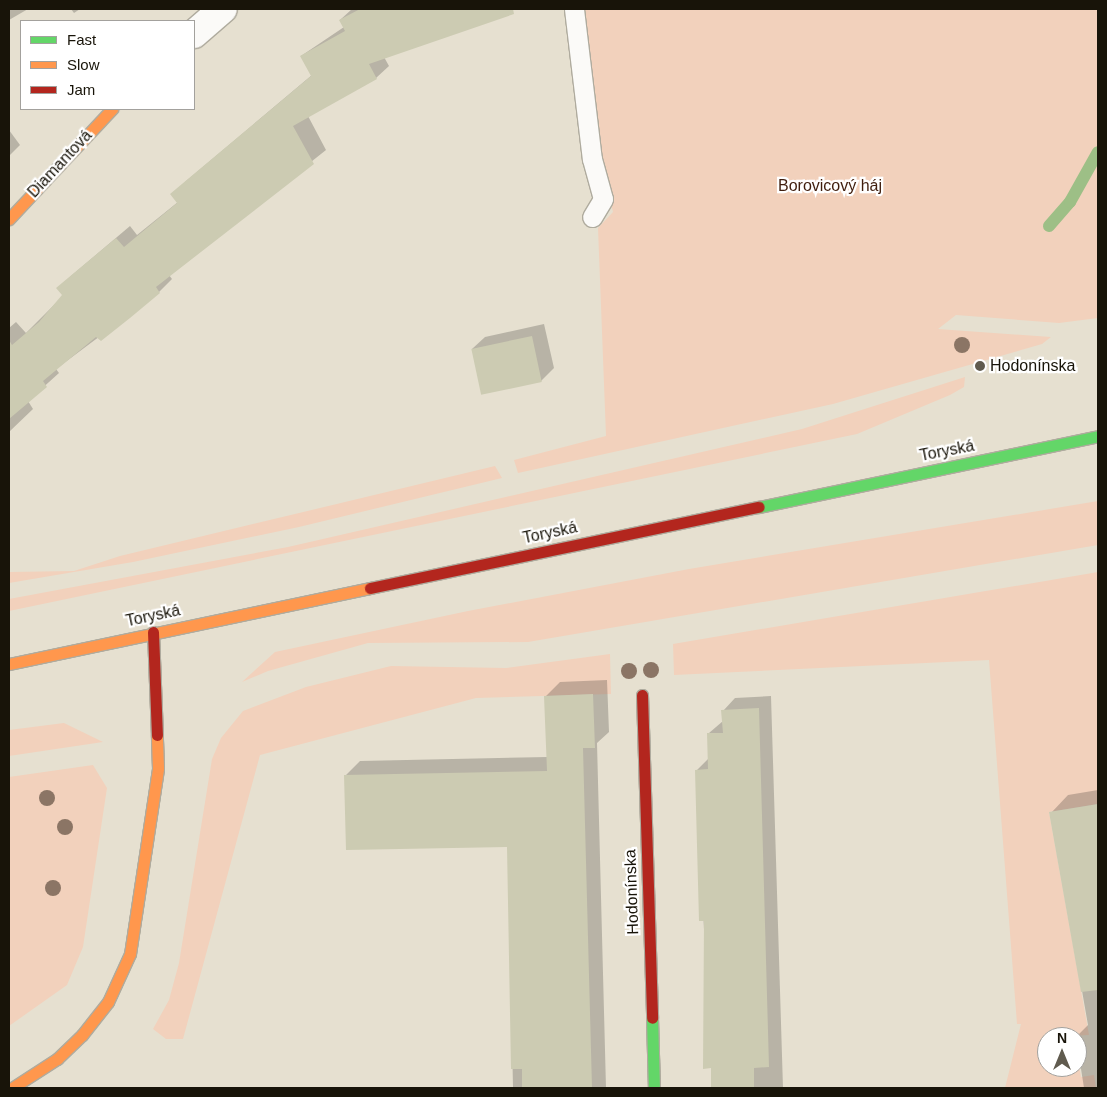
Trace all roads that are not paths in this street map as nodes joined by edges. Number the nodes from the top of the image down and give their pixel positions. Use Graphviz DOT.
graph roads {
  1 [pos="223,9"];
  2 [pos="574,9"];
  3 [pos="195,33"];
  4 [pos="111,110"];
  5 [pos="592,217"];
  6 [pos="9,219"];
  7 [pos="1098,436"];
  8 [pos="153,632"];
  9 [pos="9,664"];
  10 [pos="642,695"];
  11 [pos="12,1088"];
  12 [pos="654,1088"];
  1 -- 3 [label="street"];
  2 -- 5 [label="lane"];
  4 -- 6 [label="street, Diamantová"];
  7 -- 8 [label="street, Toryská"];
  8 -- 9 [label="street, Toryská"];
  8 -- 11 [label="street"];
  10 -- 12 [label="street, Hodonínska"];
}
